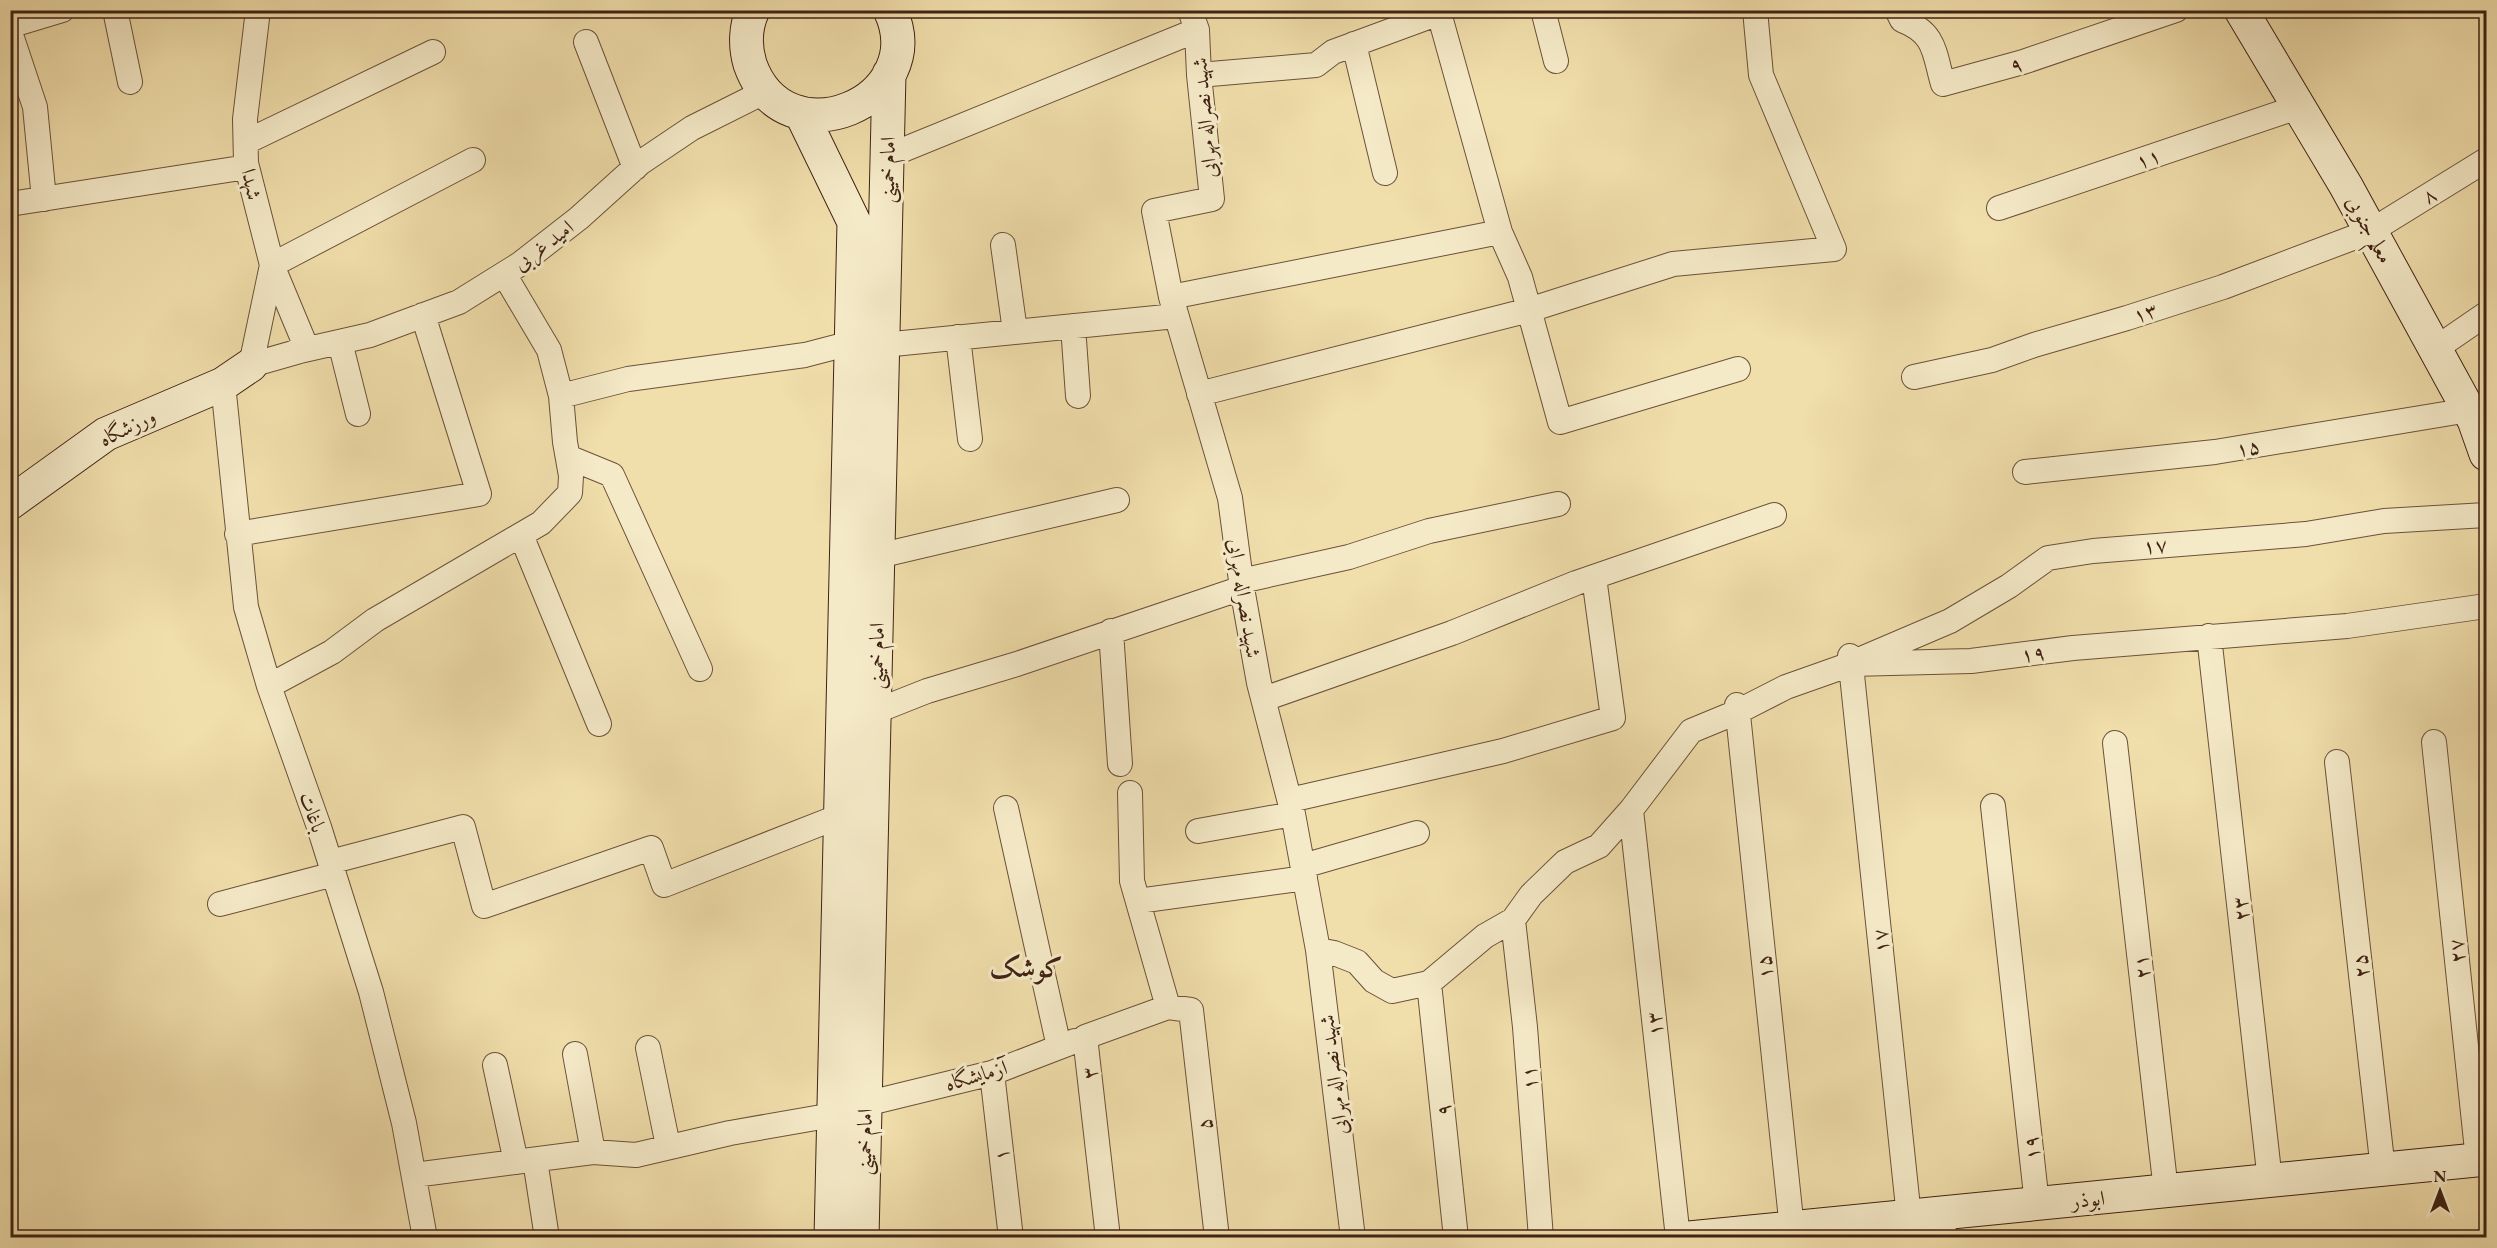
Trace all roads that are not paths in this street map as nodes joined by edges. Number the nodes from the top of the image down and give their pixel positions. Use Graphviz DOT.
graph roads {
  1 [pos="62,10"];
  2 [pos="115,10"];
  3 [pos="258,10"];
  4 [pos="890,10"];
  5 [pos="1543,10"];
  6 [pos="1755,10"];
  7 [pos="1897,10"];
  8 [pos="2176,10"];
  9 [pos="2241,10"];
  10 [pos="751,12"];
  11 [pos="1193,20"];
  12 [pos="1385,21"];
  13 [pos="10,30"];
  14 [pos="586,42"];
  15 [pos="1354,44"];
  16 [pos="433,52"];
  17 [pos="1556,61"];
  18 [pos="889,74"];
  19 [pos="1199,75"];
  20 [pos="130,82"];
  21 [pos="766,91"];
  22 [pos="2298,107"];
  23 [pos="801,113"];
  24 [pos="246,142"];
  25 [pos="888,156"];
  26 [pos="473,160"];
  27 [pos="2487,160"];
  28 [pos="247,168"];
  29 [pos="635,168"];
  30 [pos="1385,173"];
  31 [pos="44,199"];
  32 [pos="10,204"];
  33 [pos="1999,208"];
  34 [pos="2371,231"];
  35 [pos="1500,232"];
  36 [pos="1003,245"];
  37 [pos="272,266"];
  38 [pos="504,274"];
  39 [pos="1174,307"];
  40 [pos="1529,310"];
  41 [pos="2487,314"];
  42 [pos="423,315"];
  43 [pos="1073,326"];
  44 [pos="1015,332"];
  45 [pos="958,337"];
  46 [pos="340,342"];
  47 [pos="851,343"];
  48 [pos="883,345"];
  49 [pos="2435,349"];
  50 [pos="301,351"];
  51 [pos="251,365"];
  52 [pos="1738,369"];
  53 [pos="1914,377"];
  54 [pos="223,384"];
  55 [pos="1199,394"];
  56 [pos="561,396"];
  57 [pos="1078,396"];
  58 [pos="2469,410"];
  59 [pos="358,414"];
  60 [pos="970,439"];
  61 [pos="2487,454"];
  62 [pos="568,458"];
  63 [pos="2025,472"];
  64 [pos="1116,500"];
  65 [pos="10,503"];
  66 [pos="1558,504"];
  67 [pos="1774,515"];
  68 [pos="2487,515"];
  69 [pos="237,534"];
  70 [pos="521,535"];
  71 [pos="878,556"];
  72 [pos="1594,577"];
  73 [pos="1242,585"];
  74 [pos="2487,606"];
  75 [pos="1111,631"];
  76 [pos="2209,636"];
  77 [pos="1850,660"];
  78 [pos="700,669"];
  79 [pos="269,686"];
  80 [pos="1264,699"];
  81 [pos="1737,708"];
  82 [pos="874,712"];
  83 [pos="599,724"];
  84 [pos="2434,742"];
  85 [pos="2115,743"];
  86 [pos="2337,762"];
  87 [pos="1120,764"];
  88 [pos="1130,793"];
  89 [pos="1993,806"];
  90 [pos="1292,807"];
  91 [pos="1006,808"];
  92 [pos="1631,810"];
  93 [pos="840,816"];
  94 [pos="1198,831"];
  95 [pos="1417,833"];
  96 [pos="332,868"];
  97 [pos="1304,872"];
  98 [pos="1138,901"];
  99 [pos="220,904"];
  100 [pos="1513,920"];
  101 [pos="1318,950"];
  102 [pos="1429,983"];
  103 [pos="1180,1009"];
  104 [pos="1085,1037"];
  105 [pos="1059,1047"];
  106 [pos="648,1048"];
  107 [pos="574,1053"];
  108 [pos="495,1065"];
  109 [pos="992,1073"];
  110 [pos="865,1104"];
  111 [pos="833,1115"];
  112 [pos="668,1146"];
  113 [pos="593,1152"];
  114 [pos="2482,1160"];
  115 [pos="526,1161"];
  116 [pos="2383,1170"];
  117 [pos="414,1175"];
  118 [pos="2271,1181"];
  119 [pos="2166,1191"];
  120 [pos="2037,1204"];
  121 [pos="1909,1217"];
  122 [pos="1943,1226"];
  123 [pos="1792,1229"];
  124 [pos="855,1236"];
  125 [pos="425,1238"];
  126 [pos="547,1238"];
  127 [pos="1011,1238"];
  128 [pos="1108,1238"];
  129 [pos="1217,1238"];
  130 [pos="1353,1238"];
  131 [pos="1456,1238"];
  132 [pos="1541,1238"];
  133 [pos="1678,1238"];
  134 [pos="1689,1238"];
  1 -- 13 [label="street"];
  2 -- 20 [label="street"];
  3 -- 24 [label="street, شهدا"];
  4 -- 18 [label="main road"];
  5 -- 17 [label="street"];
  6 -- 40 [label="street"];
  7 -- 8 [label="street, ۹"];
  9 -- 22 [label="main road, معلم جنوبی"];
  10 -- 21 [label="main road"];
  11 -- 19 [label="street, شهید نصراله مهرابی"];
  11 -- 25 [label="street"];
  12 -- 15 [label="street"];
  12 -- 35 [label="street"];
  13 -- 31 [label="street"];
  14 -- 29 [label="street"];
  15 -- 19 [label="street"];
  15 -- 30 [label="street"];
  16 -- 24 [label="street"];
  18 -- 23 [label="main road"];
  18 -- 25 [label="main road, امام خمینی"];
  19 -- 39 [label="street, شهید نصراله مهرابی"];
  21 -- 23 [label="main road"];
  21 -- 29 [label="street, امید غربی"];
  22 -- 33 [label="street, ۱۱"];
  22 -- 34 [label="main road, معلم جنوبی"];
  23 -- 47 [label="main road, امام خمینی"];
  24 -- 28 [label="street, شهدا"];
  25 -- 48 [label="main road, امام خمینی"];
  26 -- 37 [label="street"];
  27 -- 34 [label="street, ۸"];
  28 -- 31 [label="street"];
  28 -- 37 [label="street, شهدا"];
  29 -- 38 [label="street, امید غربی"];
  31 -- 32 [label="street"];
  34 -- 49 [label="main road, معلم جنوبی"];
  34 -- 53 [label="street, ۱۳"];
  35 -- 39 [label="street"];
  35 -- 40 [label="street"];
  36 -- 44 [label="street"];
  37 -- 50 [label="street, شهدا"];
  37 -- 51 [label="street"];
  38 -- 42 [label="street, امید غربی"];
  38 -- 56 [label="street"];
  39 -- 43 [label="street"];
  39 -- 55 [label="street, شهید نصراله مهرابی"];
  40 -- 52 [label="street"];
  40 -- 55 [label="street"];
  41 -- 49 [label="street"];
  42 -- 46 [label="street, امید غربی"];
  42 -- 69 [label="street"];
  43 -- 44 [label="street"];
  43 -- 57 [label="street"];
  44 -- 45 [label="street"];
  45 -- 48 [label="street"];
  45 -- 60 [label="street"];
  46 -- 50 [label="street, امید غربی"];
  46 -- 59 [label="street"];
  47 -- 56 [label="street"];
  47 -- 93 [label="main road, امام خمینی"];
  48 -- 71 [label="main road, امام خمینی"];
  49 -- 58 [label="main road, معلم جنوبی"];
  50 -- 51 [label="street, امید غربی"];
  51 -- 54 [label="main road, ورزشگاه"];
  54 -- 65 [label="main road, ورزشگاه"];
  54 -- 69 [label="street, باغات"];
  55 -- 73 [label="street, شهید نصراله مهرابی"];
  56 -- 62 [label="street"];
  58 -- 61 [label="main road, معلم جنوبی"];
  58 -- 63 [label="street, ۱۵"];
  62 -- 70 [label="street"];
  62 -- 78 [label="street"];
  64 -- 71 [label="street"];
  66 -- 73 [label="street"];
  67 -- 72 [label="street"];
  68 -- 77 [label="street, ۱۷"];
  69 -- 79 [label="street, باغات"];
  70 -- 79 [label="street"];
  70 -- 83 [label="street"];
  71 -- 82 [label="main road, امام خمینی"];
  72 -- 80 [label="street"];
  72 -- 90 [label="street"];
  73 -- 75 [label="street"];
  73 -- 80 [label="street, شهید نصراله مهرابی"];
  74 -- 76 [label="street, ۱۹"];
  75 -- 82 [label="street"];
  75 -- 87 [label="street"];
  76 -- 77 [label="street, ۱۹"];
  76 -- 118 [label="street, ۲۳"];
  77 -- 81 [label="street, ۱۹"];
  77 -- 121 [label="street, ۱۷"];
  79 -- 96 [label="street, باغات"];
  80 -- 90 [label="street, شهید نصراله مهرابی"];
  81 -- 92 [label="street, ۱۹"];
  81 -- 123 [label="street, ۱۵"];
  82 -- 110 [label="main road, امام خمینی"];
  84 -- 114 [label="street, ۲۷"];
  85 -- 119 [label="street, ۲۱"];
  86 -- 116 [label="street, ۲۵"];
  88 -- 98 [label="street"];
  89 -- 120 [label="street, ۱۹"];
  90 -- 94 [label="street"];
  90 -- 97 [label="street, شهید نصراله مهرابی"];
  91 -- 105 [label="street"];
  92 -- 100 [label="street, ۱۹"];
  92 -- 133 [label="street, ۱۳"];
  93 -- 96 [label="street"];
  93 -- 111 [label="main road, امام خمینی"];
  95 -- 97 [label="street"];
  96 -- 99 [label="street"];
  96 -- 117 [label="street, باغات"];
  97 -- 98 [label="street"];
  97 -- 101 [label="street, شهید نصراله مهرابی"];
  98 -- 103 [label="street"];
  100 -- 102 [label="street"];
  100 -- 132 [label="street, ۱۱"];
  101 -- 102 [label="street"];
  101 -- 130 [label="street, شهید نصراله مهرابی"];
  102 -- 131 [label="street, ۹"];
  103 -- 104 [label="street, ۳"];
  103 -- 129 [label="street, ۵"];
  104 -- 105 [label="street, آزمایشگاه"];
  104 -- 128 [label="street, ۳"];
  105 -- 109 [label="street, آزمایشگاه"];
  106 -- 112 [label="street"];
  107 -- 113 [label="street"];
  108 -- 115 [label="street"];
  109 -- 110 [label="street, آزمایشگاه"];
  109 -- 127 [label="street, ۱"];
  110 -- 124 [label="main road, امام خمینی"];
  111 -- 112 [label="street"];
  111 -- 124 [label="main road, امام خمینی"];
  112 -- 113 [label="street"];
  113 -- 115 [label="street"];
  114 -- 116 [label="main road, ابوذر"];
  115 -- 117 [label="street"];
  115 -- 126 [label="street"];
  116 -- 118 [label="main road, ابوذر"];
  117 -- 125 [label="street, باغات"];
  118 -- 119 [label="main road, ابوذر"];
  119 -- 120 [label="main road, ابوذر"];
  120 -- 122 [label="main road, ابوذر"];
  121 -- 122 [label="main road, ابوذر"];
  121 -- 123 [label="main road, ابوذر"];
  123 -- 134 [label="main road, ابوذر"];
}
